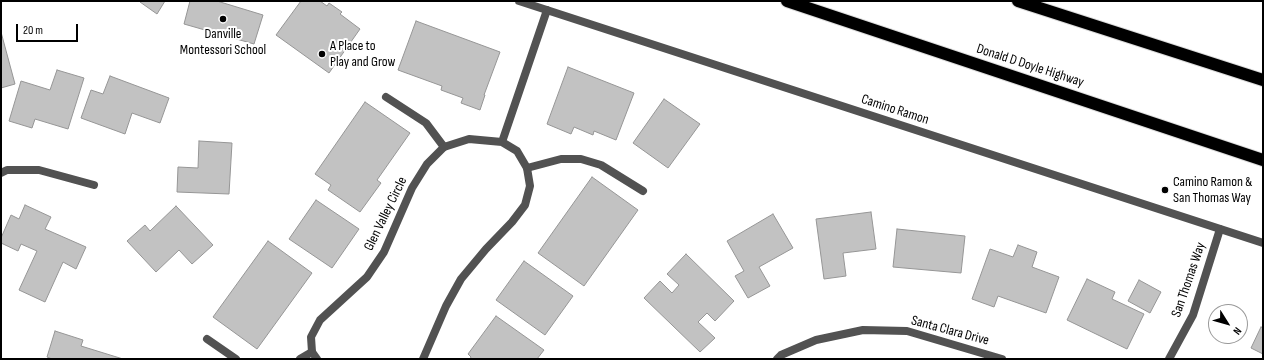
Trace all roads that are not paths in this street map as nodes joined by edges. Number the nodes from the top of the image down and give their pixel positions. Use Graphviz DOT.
graph roads {
  1 [pos="519,1"];
  2 [pos="787,1"];
  3 [pos="1018,1"];
  4 [pos="547,10"];
  5 [pos="1263,80"];
  6 [pos="386,97"];
  7 [pos="502,142"];
  8 [pos="444,147"];
  9 [pos="1263,160"];
  10 [pos="527,168"];
  11 [pos="1,173"];
  12 [pos="94,185"];
  13 [pos="643,191"];
  14 [pos="1220,229"];
  15 [pos="1263,243"];
  16 [pos="207,339"];
  17 [pos="315,356"];
  18 [pos="236,359"];
  19 [pos="300,359"];
  20 [pos="423,359"];
  21 [pos="777,359"];
  22 [pos="1002,359"];
  23 [pos="1169,359"];
  1 -- 4 [label="street, Camino Ramon"];
  2 -- 9 [label="highway, Donald D Doyle Highway"];
  3 -- 5 [label="highway"];
  4 -- 7 [label="street"];
  4 -- 14 [label="street, Camino Ramon"];
  6 -- 8 [label="street"];
  7 -- 8 [label="street, Glen Valley Circle"];
  7 -- 10 [label="street"];
  8 -- 17 [label="street, Glen Valley Circle"];
  10 -- 13 [label="street"];
  10 -- 20 [label="street"];
  11 -- 12 [label="street"];
  14 -- 15 [label="street, Camino Ramon"];
  14 -- 23 [label="street, San Thomas Way"];
  16 -- 18 [label="street"];
  17 -- 19 [label="street"];
  21 -- 22 [label="street, Santa Clara Drive"];
}
